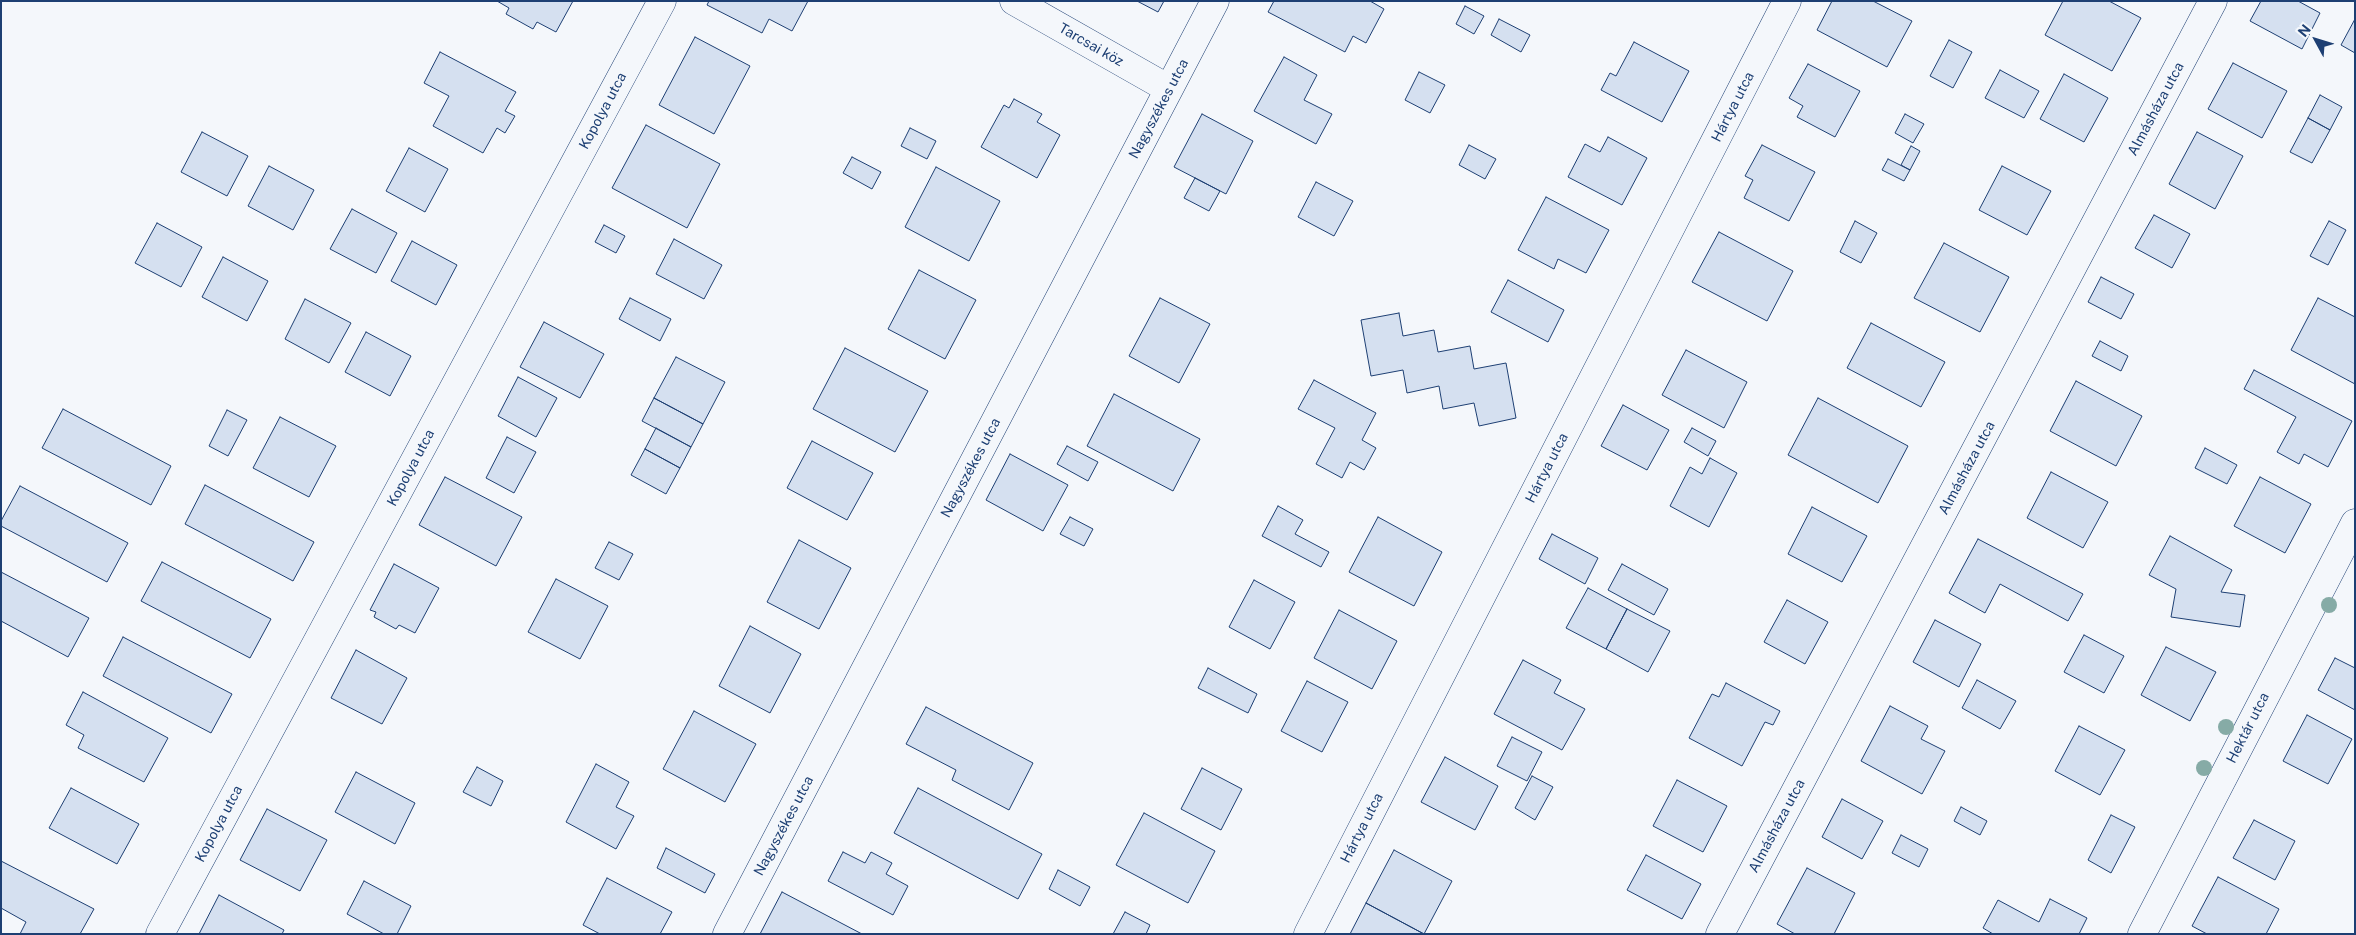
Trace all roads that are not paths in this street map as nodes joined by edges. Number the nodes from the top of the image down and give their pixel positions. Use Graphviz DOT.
graph roads {
  1 [pos="662,1"];
  2 [pos="1014,1"];
  3 [pos="1215,1"];
  4 [pos="1787,1"];
  5 [pos="2213,1"];
  6 [pos="1169,89"];
  7 [pos="2355,523"];
  8 [pos="160,934"];
  9 [pos="727,934"];
  10 [pos="1308,934"];
  11 [pos="1720,934"];
  12 [pos="2142,934"];
  1 -- 8 [label="street, Kopolya utca"];
  2 -- 6 [label="street, Tarcsai köz"];
  3 -- 6 [label="street, Nagyszékes utca"];
  4 -- 10 [label="street, Hártya utca"];
  5 -- 11 [label="street, Almásháza utca"];
  6 -- 9 [label="street, Nagyszékes utca"];
  7 -- 12 [label="street, Hektár utca"];
}
